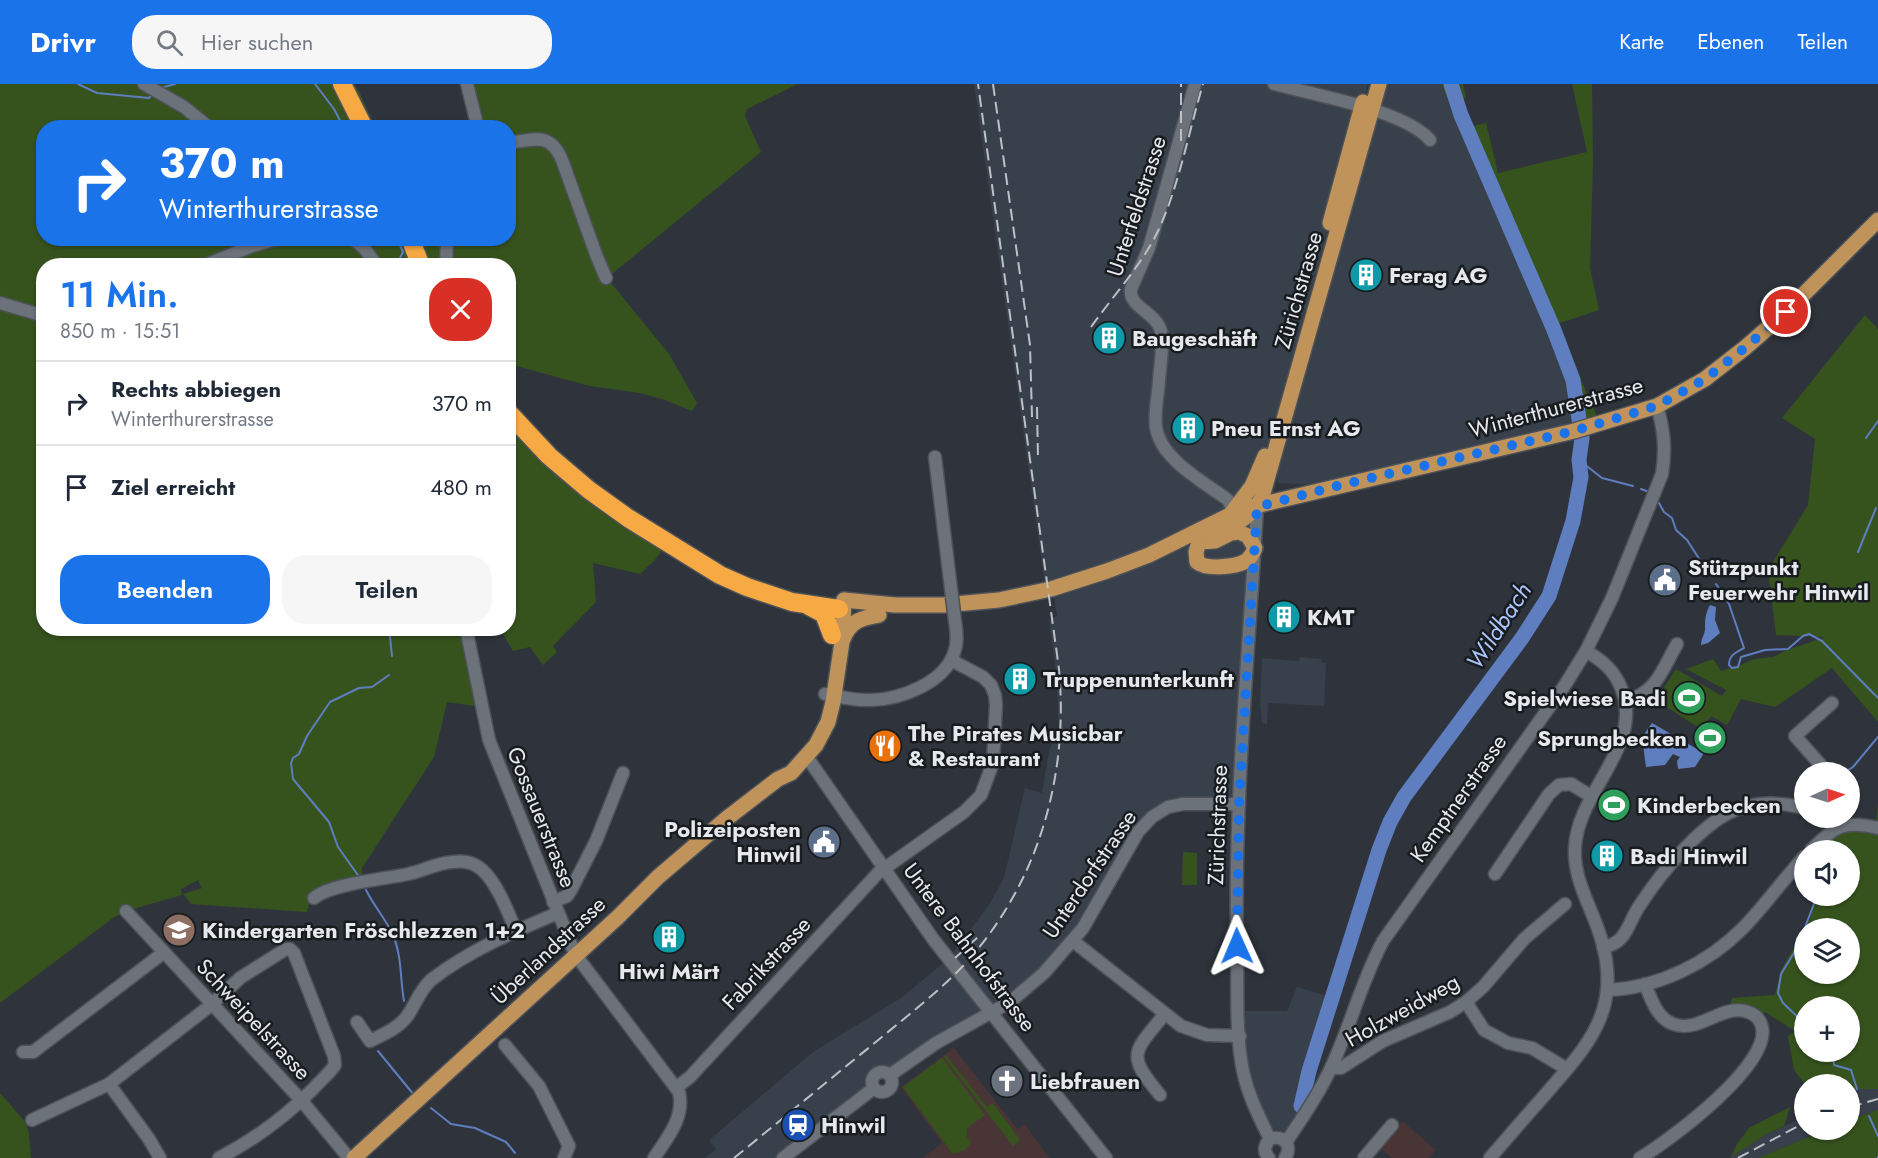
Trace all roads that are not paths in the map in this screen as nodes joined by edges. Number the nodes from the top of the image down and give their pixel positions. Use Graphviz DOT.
graph roads {
  1 [pos="144,84"];
  2 [pos="342,84"];
  3 [pos="467,84"];
  4 [pos="1195,84"];
  5 [pos="1274,84"];
  6 [pos="1368,84"];
  7 [pos="1379,84"];
  8 [pos="1367,109"];
  9 [pos="200,120"];
  10 [pos="360,120"];
  11 [pos="476,120"];
  12 [pos="1430,140"];
  13 [pos="516,142"];
  14 [pos="1878,220"];
  15 [pos="252,246"];
  16 [pos="361,246"];
  17 [pos="223,258"];
  18 [pos="371,258"];
  19 [pos="606,278"];
  20 [pos="0,303"];
  21 [pos="36,314"];
  22 [pos="1657,406"];
  23 [pos="516,421"];
  24 [pos="1265,456"];
  25 [pos="935,457"];
  26 [pos="1269,474"];
  27 [pos="1334,486"];
  28 [pos="1257,507"];
  29 [pos="1231,514"];
  30 [pos="1200,542"];
  31 [pos="1255,548"];
  32 [pos="703,563"];
  33 [pos="807,605"];
  34 [pos="842,606"];
  35 [pos="879,615"];
  36 [pos="468,636"];
  37 [pos="837,638"];
  38 [pos="1677,644"];
  39 [pos="1586,651"];
  40 [pos="951,660"];
  41 [pos="830,695"];
  42 [pos="1626,701"];
  43 [pos="1832,703"];
  44 [pos="807,757"];
  45 [pos="1818,762"];
  46 [pos="623,773"];
  47 [pos="778,779"];
  48 [pos="1591,796"];
  49 [pos="1239,804"];
  50 [pos="1794,806"];
  51 [pos="1860,825"];
  52 [pos="1831,828"];
  53 [pos="1878,828"];
  54 [pos="1820,840"];
  55 [pos="885,868"];
  56 [pos="1794,869"];
  57 [pos="1495,874"];
  58 [pos="314,898"];
  59 [pos="1565,904"];
  60 [pos="556,907"];
  61 [pos="126,911"];
  62 [pos="516,931"];
  63 [pos="1073,942"];
  64 [pos="1603,947"];
  65 [pos="163,953"];
  66 [pos="576,954"];
  67 [pos="1645,984"];
  68 [pos="1608,990"];
  69 [pos="1466,1002"];
  70 [pos="211,1005"];
  71 [pos="992,1012"];
  72 [pos="1164,1015"];
  73 [pos="357,1022"];
  74 [pos="1240,1036"];
  75 [pos="505,1045"];
  76 [pos="23,1052"];
  77 [pos="1331,1068"];
  78 [pos="1567,1069"];
  79 [pos="109,1084"];
  80 [pos="677,1087"];
  81 [pos="1160,1095"];
  82 [pos="301,1100"];
  83 [pos="32,1120"];
  84 [pos="1392,1125"];
  85 [pos="1270,1139"];
  86 [pos="1286,1142"];
  87 [pos="160,1158"];
  88 [pos="219,1158"];
  89 [pos="349,1158"];
  90 [pos="354,1158"];
  91 [pos="564,1158"];
  92 [pos="654,1158"];
  93 [pos="783,1158"];
  94 [pos="1106,1158"];
  95 [pos="1269,1158"];
  96 [pos="1285,1158"];
  97 [pos="1364,1158"];
  98 [pos="1490,1158"];
  99 [pos="1640,1158"];
  1 -- 9 [label="street"];
  2 -- 10 [label="highway"];
  3 -- 11 [label="street"];
  4 -- 29 [label="street, Unterfeldstrasse"];
  5 -- 8 [label="street"];
  6 -- 8 [label="main road, Zürichstrasse"];
  7 -- 8 [label="main road, Zürichstrasse"];
  8 -- 12 [label="street"];
  8 -- 24 [label="main road, Zürichstrasse"];
  8 -- 26 [label="main road, Zürichstrasse"];
  13 -- 19 [label="street"];
  14 -- 22 [label="main road, Winterthurerstrasse"];
  15 -- 17 [label="street"];
  16 -- 18 [label="street"];
  20 -- 21 [label="street"];
  22 -- 27 [label="main road, Winterthurerstrasse"];
  22 -- 39 [label="street, Kemptnerstrasse"];
  23 -- 32 [label="highway"];
  24 -- 28 [label="main road, Zürichstrasse"];
  24 -- 29 [label="main road"];
  25 -- 40 [label="street, bridge"];
  26 -- 27 [label="main road"];
  26 -- 28 [label="main road, Zürichstrasse"];
  27 -- 28 [label="main road, Winterthurerstrasse"];
  28 -- 29 [label="main road, Winterthurerstrasse"];
  28 -- 30 [label="main road, Winterthurerstrasse"];
  28 -- 31 [label="street, Zürichstrasse"];
  29 -- 34 [label="main road, Winterthurerstrasse"];
  30 -- 31 [label="main road"];
  30 -- 31 [label="main road"];
  30 -- 35 [label="main road, Winterthurerstrasse"];
  31 -- 49 [label="street, Zürichstrasse"];
  32 -- 33 [label="highway"];
  32 -- 34 [label="highway"];
  33 -- 34 [label="highway"];
  33 -- 37 [label="highway"];
  34 -- 35 [label="main road, Winterthurerstrasse"];
  34 -- 37 [label="main road, Überlandstrasse"];
  35 -- 37 [label="main road"];
  36 -- 60 [label="street, Gossauerstrasse"];
  37 -- 41 [label="main road, Überlandstrasse"];
  38 -- 42 [label="street"];
  39 -- 42 [label="street"];
  39 -- 77 [label="street, Kemptnerstrasse"];
  40 -- 41 [label="street"];
  40 -- 55 [label="street, Fabrikstrasse"];
  41 -- 44 [label="main road, Überlandstrasse"];
  41 -- 47 [label="main road, Überlandstrasse"];
  42 -- 48 [label="street"];
  43 -- 45 [label="street"];
  44 -- 47 [label="main road, Überlandstrasse"];
  44 -- 55 [label="street, Untere Bahnhofstrasse"];
  46 -- 60 [label="street"];
  47 -- 66 [label="main road, Überlandstrasse"];
  48 -- 57 [label="street"];
  48 -- 64 [label="street"];
  49 -- 63 [label="street, Unterdorfstrasse"];
  49 -- 74 [label="street, Zürichstrasse"];
  50 -- 64 [label="street"];
  51 -- 53 [label="street"];
  52 -- 54 [label="street"];
  55 -- 71 [label="street, Untere Bahnhofstrasse"];
  55 -- 80 [label="street, Fabrikstrasse"];
  56 -- 67 [label="street"];
  58 -- 62 [label="street"];
  59 -- 69 [label="street, Holzweidweg"];
  60 -- 62 [label="street"];
  60 -- 66 [label="street, Gossauerstrasse"];
  61 -- 65 [label="street, Schweipelstrasse"];
  62 -- 73 [label="street"];
  63 -- 71 [label="street, Unterdorfstrasse"];
  63 -- 72 [label="street"];
  64 -- 68 [label="street"];
  65 -- 70 [label="street, Schweipelstrasse"];
  65 -- 76 [label="street"];
  66 -- 80 [label="street, Gossauerstrasse"];
  66 -- 90 [label="main road, Überlandstrasse"];
  67 -- 68 [label="street"];
  67 -- 99 [label="street"];
  68 -- 78 [label="street"];
  69 -- 77 [label="street, Holzweidweg"];
  69 -- 78 [label="street"];
  70 -- 79 [label="street"];
  70 -- 82 [label="street, Schweipelstrasse"];
  70 -- 82 [label="street"];
  71 -- 93 [label="street, Unterdorfstrasse"];
  71 -- 94 [label="street, Untere Bahnhofstrasse"];
  72 -- 74 [label="street"];
  72 -- 81 [label="street"];
  74 -- 85 [label="street, Zürichstrasse"];
  75 -- 91 [label="street"];
  77 -- 86 [label="street, Kemptnerstrasse"];
  78 -- 98 [label="street"];
  79 -- 83 [label="street"];
  79 -- 87 [label="street"];
  80 -- 92 [label="street"];
  82 -- 88 [label="street"];
  82 -- 89 [label="street, Schweipelstrasse"];
  84 -- 97 [label="street"];
  85 -- 86 [label="street"];
  85 -- 95 [label="street"];
  86 -- 96 [label="street"];
}
